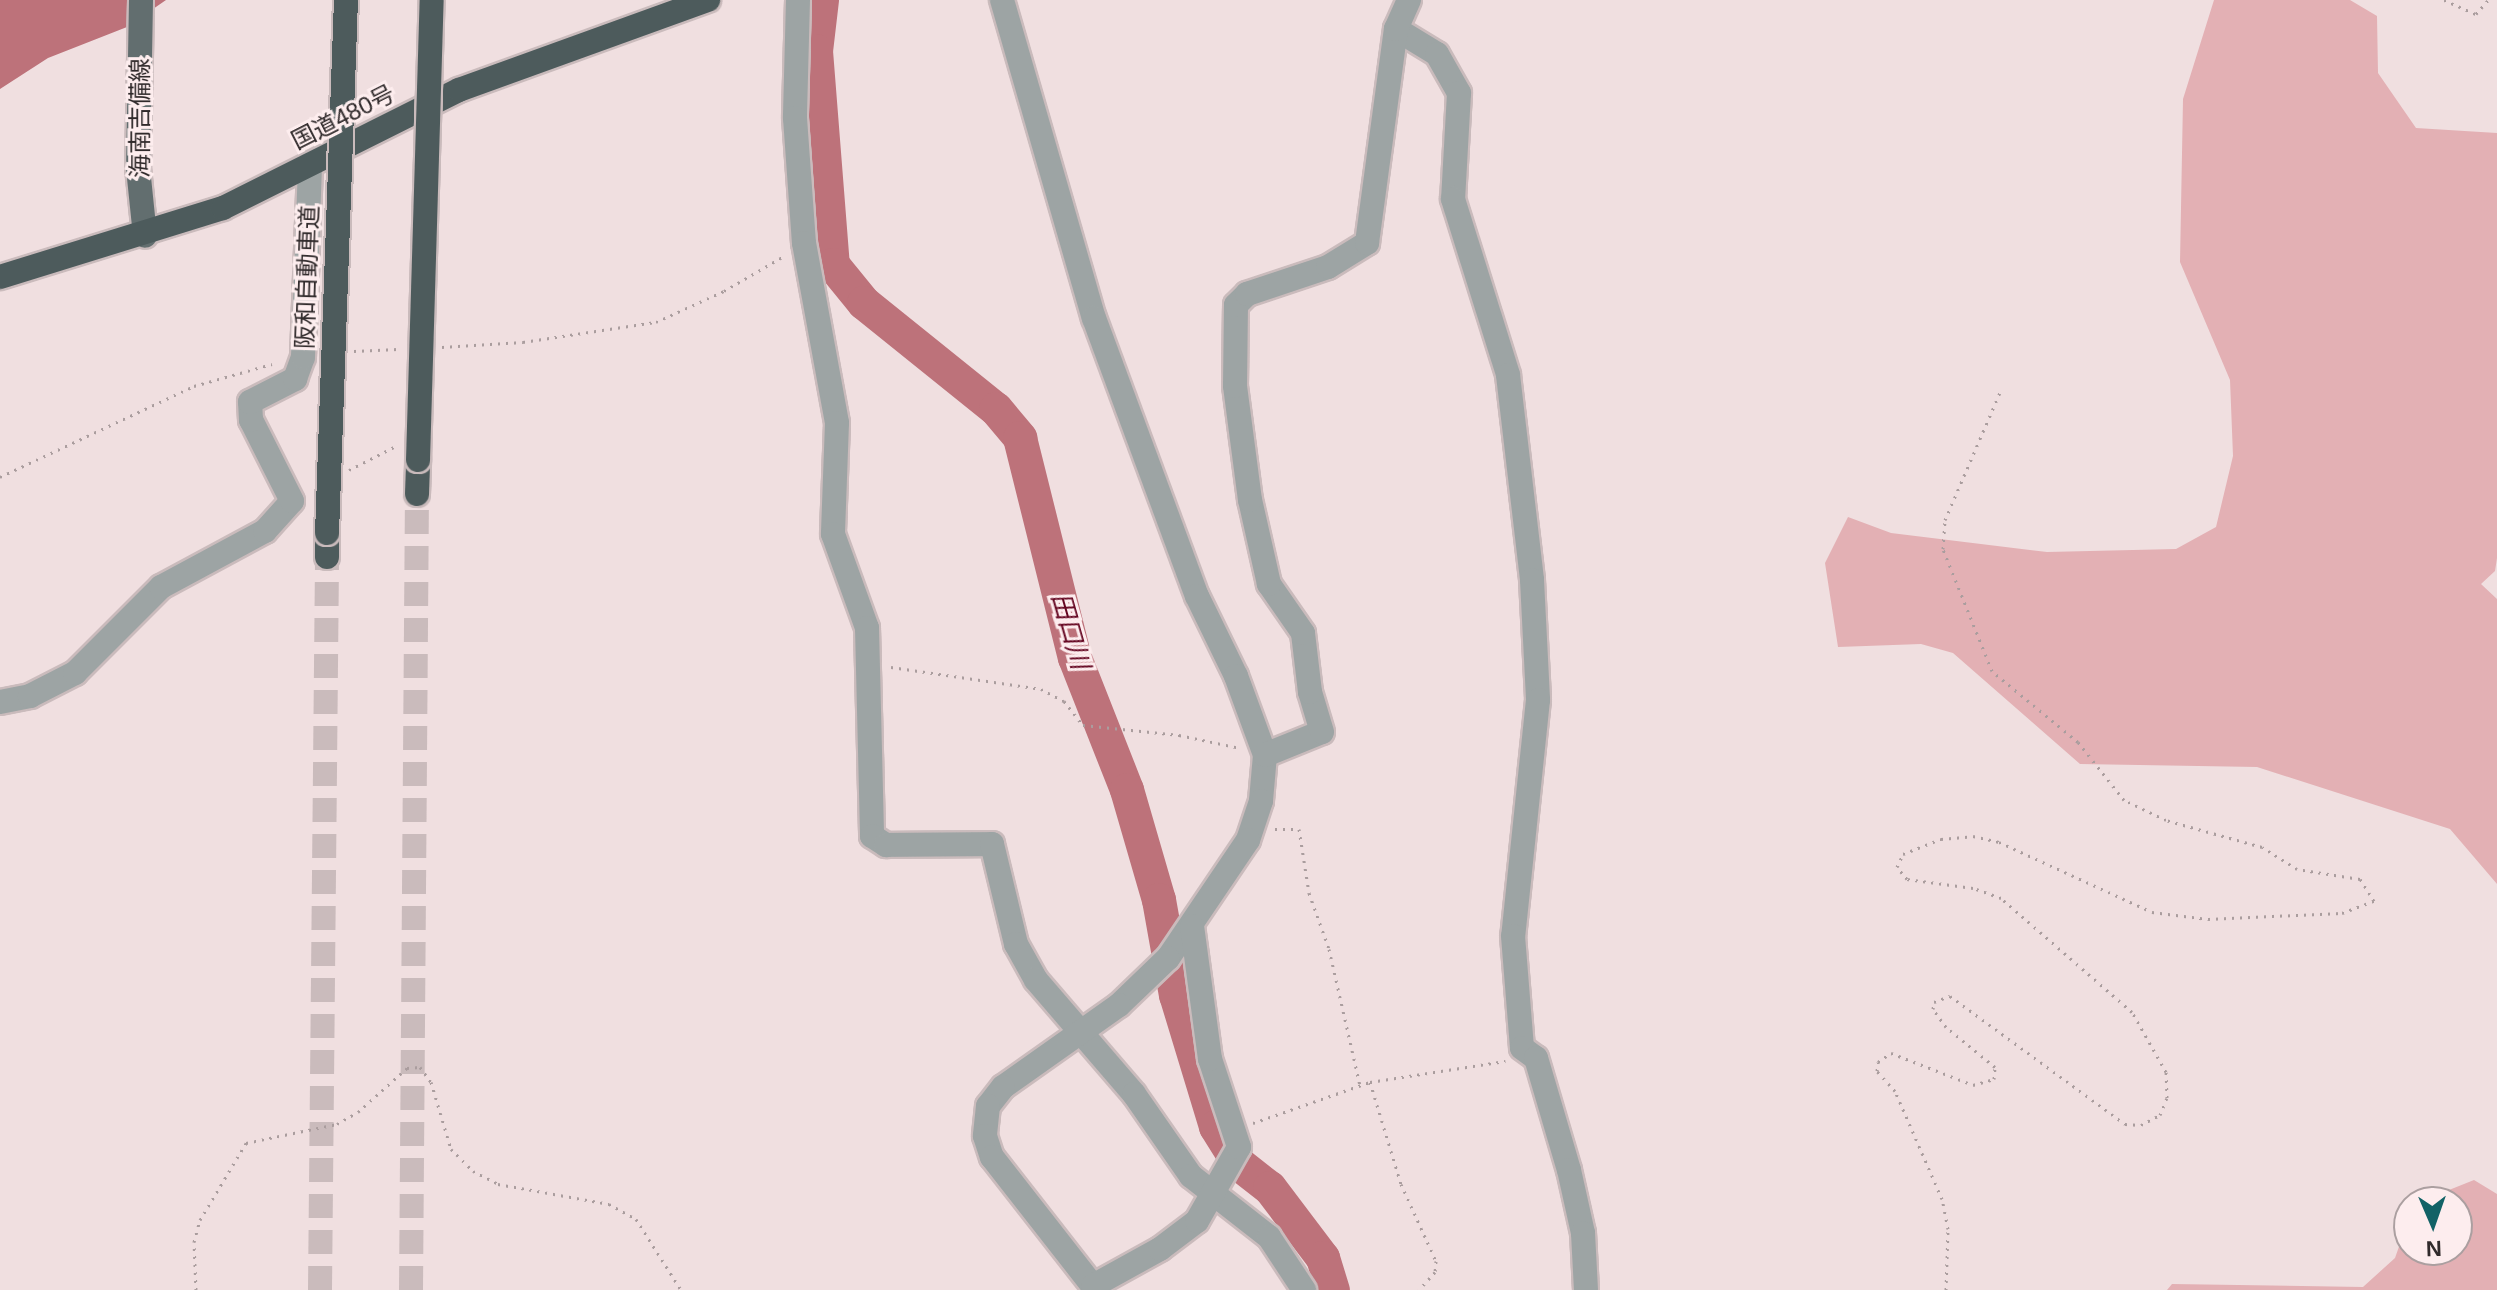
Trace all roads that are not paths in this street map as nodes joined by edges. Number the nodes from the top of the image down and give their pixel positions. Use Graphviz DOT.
graph roads {
  1 [pos="141,0"];
  2 [pos="346,0"];
  3 [pos="432,0"];
  4 [pos="708,0"];
  5 [pos="798,0"];
  6 [pos="1002,0"];
  7 [pos="1409,0"];
  8 [pos="1396,29"];
  9 [pos="310,165"];
  10 [pos="145,236"];
  11 [pos="0,277"];
  12 [pos="417,494"];
  13 [pos="327,545"];
  14 [pos="0,702"];
  15 [pos="1264,752"];
  16 [pos="1185,935"];
  17 [pos="1080,1033"];
  18 [pos="1218,1184"];
  19 [pos="1094,1289"];
  20 [pos="1304,1290"];
  21 [pos="1586,1290"];
  1 -- 10 [label="main road, 海南吉備線"];
  2 -- 13 [label="highway, 阪和自動車道, bridge"];
  3 -- 12 [label="highway, bridge"];
  4 -- 9 [label="highway, 国道480号"];
  5 -- 17 [label="street"];
  6 -- 15 [label="street"];
  7 -- 8 [label="street"];
  8 -- 15 [label="street"];
  8 -- 21 [label="street"];
  9 -- 10 [label="highway, 国道480号"];
  9 -- 14 [label="street"];
  10 -- 11 [label="highway, 国道480号"];
  15 -- 16 [label="street"];
  16 -- 17 [label="street"];
  16 -- 18 [label="street"];
  17 -- 18 [label="street"];
  17 -- 19 [label="street"];
  18 -- 19 [label="street"];
  18 -- 20 [label="street"];
}
